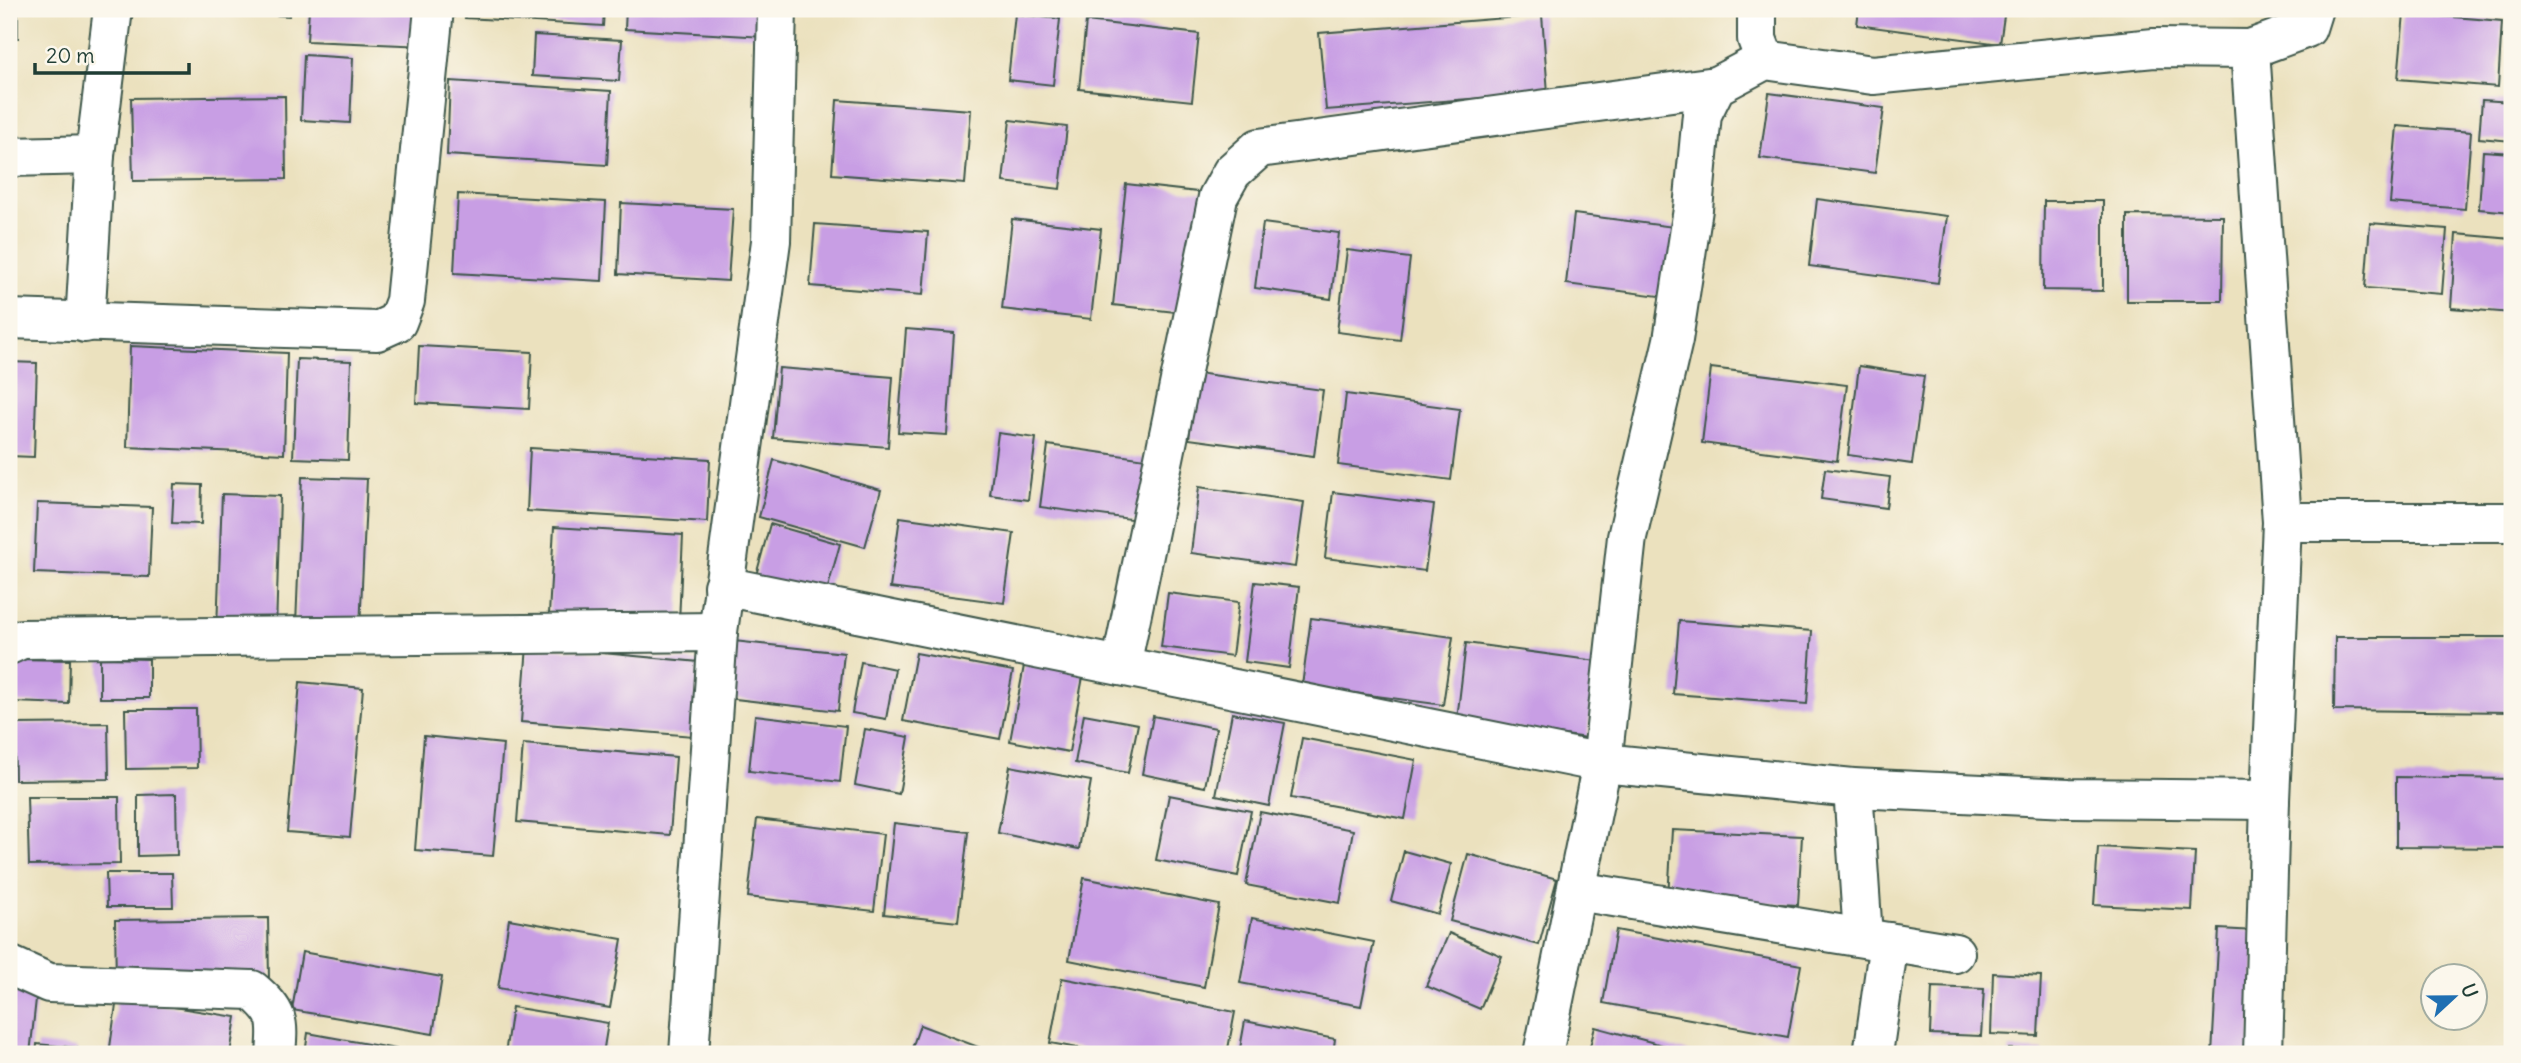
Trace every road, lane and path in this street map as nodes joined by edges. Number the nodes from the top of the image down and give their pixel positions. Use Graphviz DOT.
graph roads {
  1 [pos="113,9"];
  2 [pos="434,9"];
  3 [pos="777,9"];
  4 [pos="1757,9"];
  5 [pos="2313,9"];
  6 [pos="2250,49"];
  7 [pos="1765,60"];
  8 [pos="1716,86"];
  9 [pos="94,155"];
  10 [pos="9,157"];
  11 [pos="9,319"];
  12 [pos="85,323"];
  13 [pos="2512,522"];
  14 [pos="2282,523"];
  15 [pos="723,586"];
  16 [pos="718,632"];
  17 [pos="9,645"];
  18 [pos="1121,666"];
  19 [pos="1602,763"];
  20 [pos="1853,788"];
  21 [pos="2270,800"];
  22 [pos="1577,891"];
  23 [pos="1876,939"];
  24 [pos="1955,953"];
  25 [pos="9,965"];
  26 [pos="276,1054"];
  27 [pos="689,1054"];
  28 [pos="1542,1054"];
  29 [pos="1873,1054"];
  30 [pos="2263,1054"];
  1 -- 9 [label="street"];
  2 -- 12 [label="street"];
  3 -- 15 [label="street"];
  4 -- 7 [label="street"];
  5 -- 6 [label="street"];
  6 -- 7 [label="street"];
  6 -- 14 [label="street"];
  7 -- 8 [label="street"];
  8 -- 18 [label="street"];
  8 -- 19 [label="street"];
  9 -- 10 [label="street"];
  9 -- 12 [label="street"];
  11 -- 12 [label="street"];
  13 -- 14 [label="street"];
  14 -- 21 [label="street"];
  15 -- 16 [label="street"];
  15 -- 18 [label="street"];
  16 -- 17 [label="street"];
  16 -- 27 [label="street"];
  18 -- 19 [label="street"];
  19 -- 20 [label="street"];
  19 -- 22 [label="street"];
  20 -- 21 [label="street"];
  20 -- 23 [label="street"];
  21 -- 30 [label="street"];
  22 -- 23 [label="street"];
  22 -- 28 [label="street"];
  23 -- 24 [label="street"];
  23 -- 29 [label="street"];
  25 -- 26 [label="street"];
}
